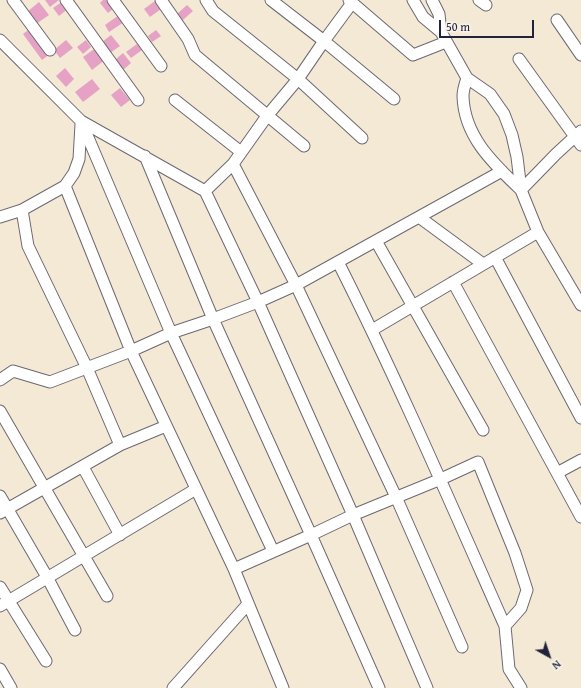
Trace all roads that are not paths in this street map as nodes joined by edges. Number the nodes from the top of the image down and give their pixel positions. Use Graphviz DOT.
graph roads {
  1 [pos="13,0"];
  2 [pos="66,0"];
  3 [pos="113,0"];
  4 [pos="161,0"];
  5 [pos="206,0"];
  6 [pos="271,0"];
  7 [pos="413,0"];
  8 [pos="432,0"];
  9 [pos="351,1"];
  10 [pos="557,20"];
  11 [pos="441,32"];
  12 [pos="0,40"];
  13 [pos="324,41"];
  14 [pos="446,42"];
  15 [pos="50,50"];
  16 [pos="581,55"];
  17 [pos="518,59"];
  18 [pos="161,66"];
  19 [pos="467,78"];
  20 [pos="298,79"];
  21 [pos="394,99"];
  22 [pos="138,100"];
  23 [pos="175,100"];
  24 [pos="267,116"];
  25 [pos="81,121"];
  26 [pos="362,138"];
  27 [pos="579,138"];
  28 [pos="304,146"];
  29 [pos="241,152"];
  30 [pos="145,156"];
  31 [pos="233,164"];
  32 [pos="502,171"];
  33 [pos="65,186"];
  34 [pos="205,190"];
  35 [pos="521,190"];
  36 [pos="22,210"];
  37 [pos="0,217"];
  38 [pos="419,217"];
  39 [pos="538,232"];
  40 [pos="376,241"];
  41 [pos="495,258"];
  42 [pos="338,262"];
  43 [pos="483,264"];
  44 [pos="452,282"];
  45 [pos="296,285"];
  46 [pos="258,302"];
  47 [pos="581,305"];
  48 [pos="412,306"];
  49 [pos="213,320"];
  50 [pos="372,330"];
  51 [pos="171,333"];
  52 [pos="131,350"];
  53 [pos="87,368"];
  54 [pos="0,380"];
  55 [pos="0,412"];
  56 [pos="581,418"];
  57 [pos="166,426"];
  58 [pos="483,430"];
  59 [pos="120,445"];
  60 [pos="581,460"];
  61 [pos="83,466"];
  62 [pos="557,473"];
  63 [pos="441,479"];
  64 [pos="45,488"];
  65 [pos="196,489"];
  66 [pos="0,496"];
  67 [pos="396,497"];
  68 [pos="4,511"];
  69 [pos="353,515"];
  70 [pos="581,517"];
  71 [pos="120,535"];
  72 [pos="311,535"];
  73 [pos="273,551"];
  74 [pos="84,556"];
  75 [pos="234,569"];
  76 [pos="47,577"];
  77 [pos="0,587"];
  78 [pos="107,596"];
  79 [pos="4,603"];
  80 [pos="248,604"];
  81 [pos="505,626"];
  82 [pos="75,630"];
  83 [pos="462,647"];
  84 [pos="46,661"];
  85 [pos="0,669"];
  86 [pos="12,688"];
  87 [pos="173,688"];
  88 [pos="283,688"];
  89 [pos="379,688"];
  90 [pos="427,688"];
  91 [pos="521,688"];
  1 -- 15 [label="street"];
  2 -- 22 [label="street"];
  3 -- 18 [label="street"];
  4 -- 24 [label="street"];
  5 -- 20 [label="street"];
  6 -- 13 [label="street"];
  7 -- 11 [label="street"];
  8 -- 11 [label="street"];
  9 -- 13 [label="street"];
  9 -- 14 [label="street"];
  10 -- 16 [label="street"];
  11 -- 14 [label="street"];
  12 -- 25 [label="street"];
  13 -- 20 [label="street"];
  13 -- 21 [label="street"];
  14 -- 19 [label="street"];
  17 -- 27 [label="street"];
  19 -- 32 [label="street"];
  19 -- 35 [label="street"];
  20 -- 24 [label="street"];
  20 -- 26 [label="street"];
  23 -- 29 [label="street"];
  24 -- 28 [label="street"];
  24 -- 29 [label="street"];
  25 -- 30 [label="street"];
  25 -- 33 [label="street"];
  25 -- 51 [label="street"];
  27 -- 35 [label="street"];
  29 -- 31 [label="street"];
  30 -- 34 [label="street"];
  30 -- 49 [label="street"];
  31 -- 34 [label="street"];
  31 -- 45 [label="street"];
  32 -- 35 [label="street"];
  32 -- 38 [label="street"];
  33 -- 36 [label="street"];
  33 -- 52 [label="street"];
  34 -- 46 [label="street"];
  35 -- 39 [label="street"];
  36 -- 37 [label="street"];
  36 -- 53 [label="street"];
  38 -- 40 [label="street"];
  38 -- 43 [label="street"];
  39 -- 41 [label="street"];
  39 -- 47 [label="street"];
  40 -- 42 [label="street"];
  40 -- 48 [label="street"];
  41 -- 43 [label="street"];
  41 -- 56 [label="street"];
  42 -- 45 [label="street"];
  42 -- 50 [label="street"];
  43 -- 44 [label="street"];
  44 -- 48 [label="street"];
  44 -- 62 [label="street"];
  45 -- 46 [label="street"];
  45 -- 67 [label="street"];
  46 -- 49 [label="street"];
  46 -- 69 [label="street"];
  48 -- 50 [label="street"];
  48 -- 58 [label="street"];
  49 -- 51 [label="street"];
  49 -- 72 [label="street"];
  50 -- 63 [label="street"];
  51 -- 52 [label="street"];
  51 -- 73 [label="street"];
  52 -- 53 [label="street"];
  52 -- 57 [label="street"];
  53 -- 54 [label="street"];
  53 -- 59 [label="street"];
  55 -- 64 [label="street"];
  57 -- 59 [label="street"];
  57 -- 65 [label="street"];
  59 -- 61 [label="street"];
  60 -- 62 [label="street"];
  61 -- 64 [label="street"];
  61 -- 71 [label="street"];
  62 -- 70 [label="street"];
  63 -- 67 [label="street"];
  63 -- 81 [label="street"];
  63 -- 81 [label="street"];
  64 -- 68 [label="street"];
  64 -- 74 [label="street"];
  65 -- 71 [label="street"];
  65 -- 75 [label="street"];
  66 -- 68 [label="street"];
  67 -- 69 [label="street"];
  67 -- 83 [label="street"];
  68 -- 76 [label="street"];
  69 -- 72 [label="street"];
  69 -- 90 [label="street"];
  71 -- 74 [label="street"];
  72 -- 73 [label="street"];
  72 -- 89 [label="street"];
  73 -- 75 [label="street"];
  74 -- 76 [label="street"];
  74 -- 78 [label="street"];
  75 -- 80 [label="street"];
  76 -- 79 [label="street"];
  76 -- 82 [label="street"];
  77 -- 79 [label="street"];
  79 -- 84 [label="street"];
  80 -- 87 [label="street"];
  80 -- 88 [label="street"];
  81 -- 91 [label="street"];
  85 -- 86 [label="street"];
}
